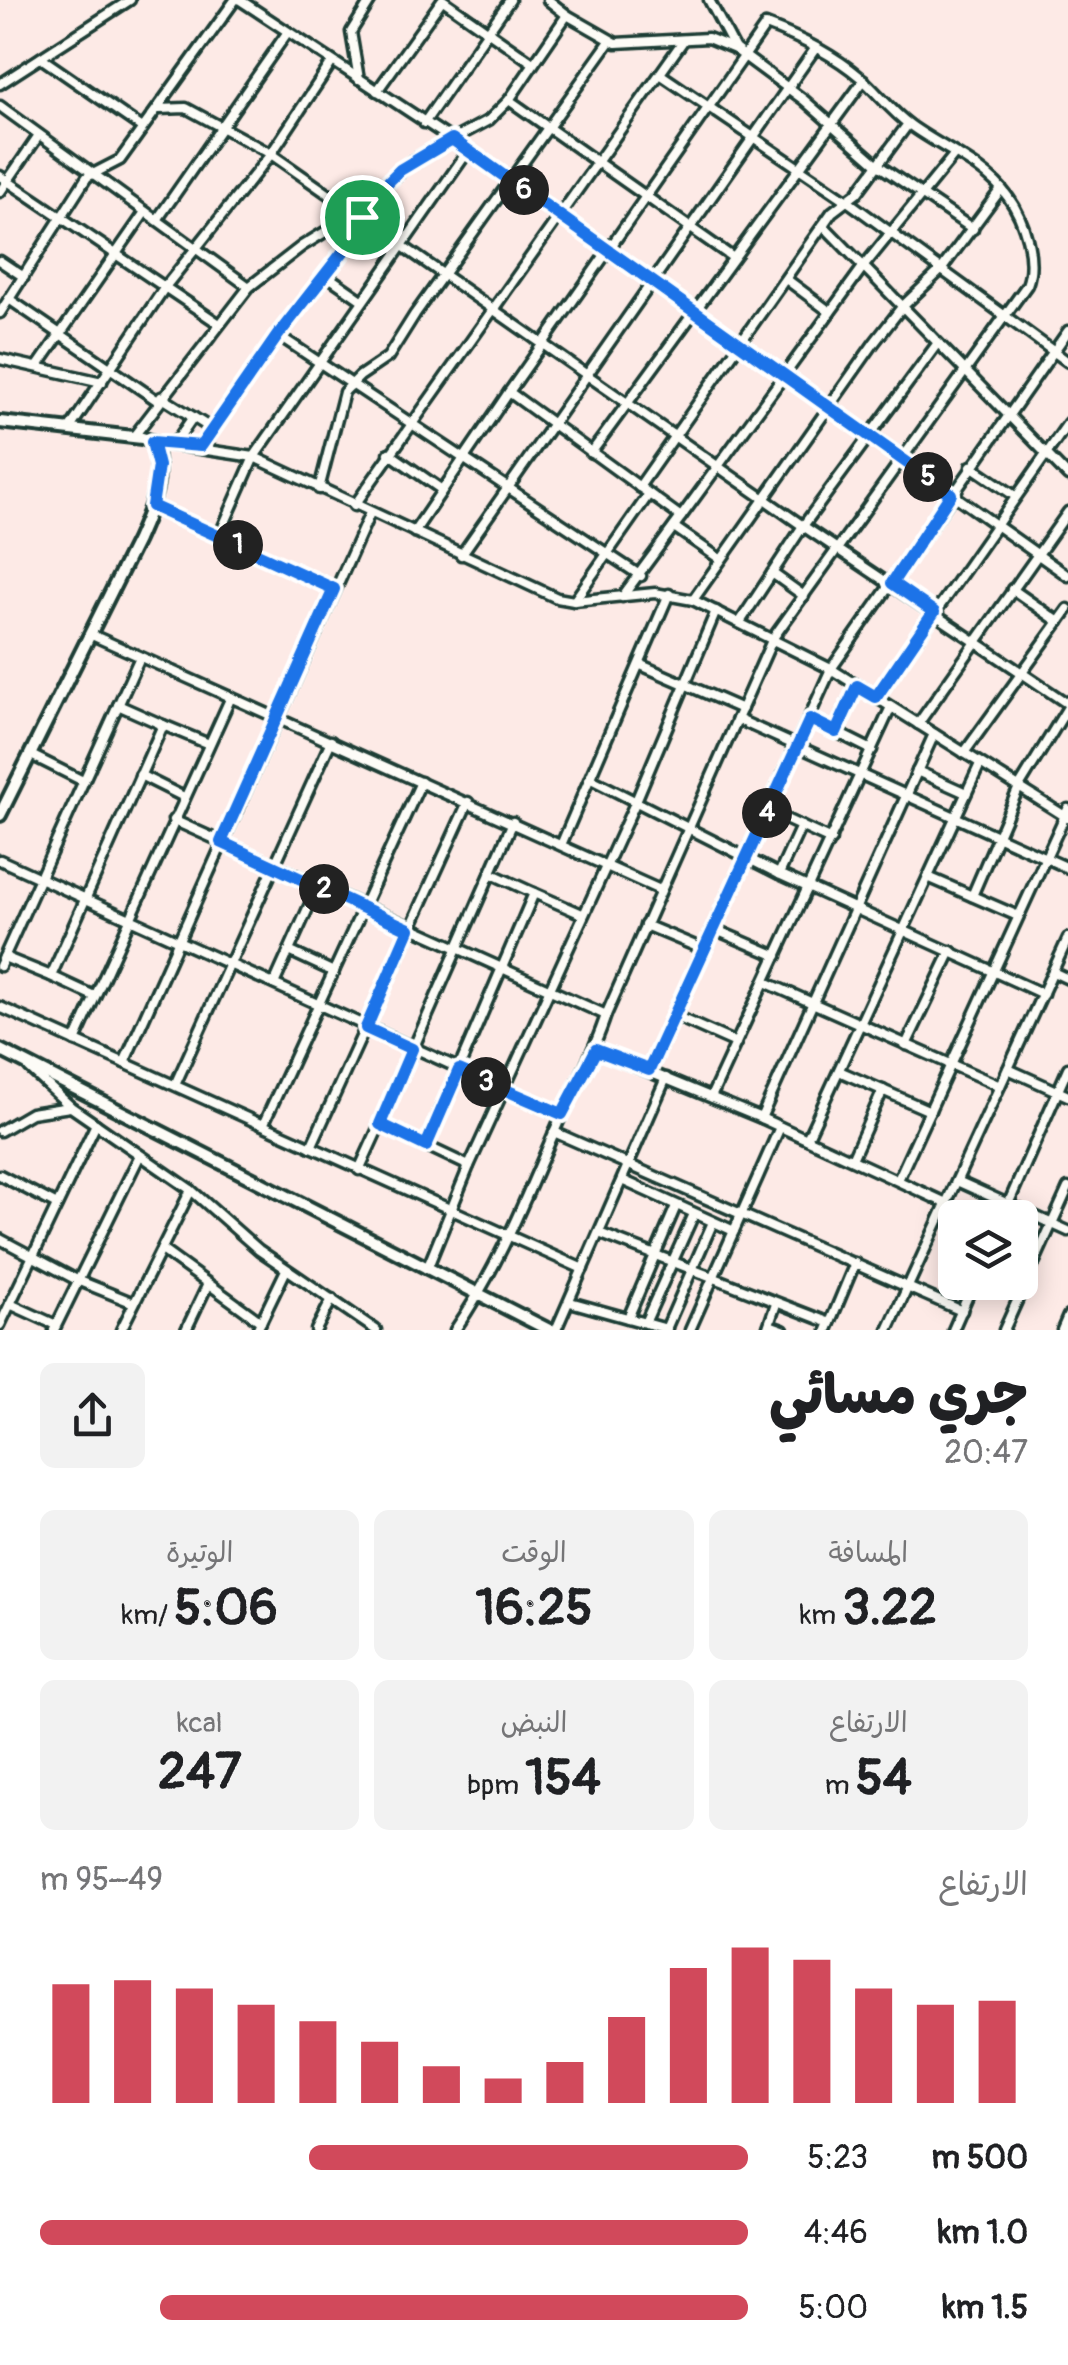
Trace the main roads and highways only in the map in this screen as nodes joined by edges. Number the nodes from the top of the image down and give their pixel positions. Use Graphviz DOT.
graph roads {
  1 [pos="0,422"];
  2 [pos="0,815"];
  3 [pos="0,1050"];
  4 [pos="552,1330"];
  1 -- 2 [label="main road"];
  3 -- 4 [label="main road"];
}
